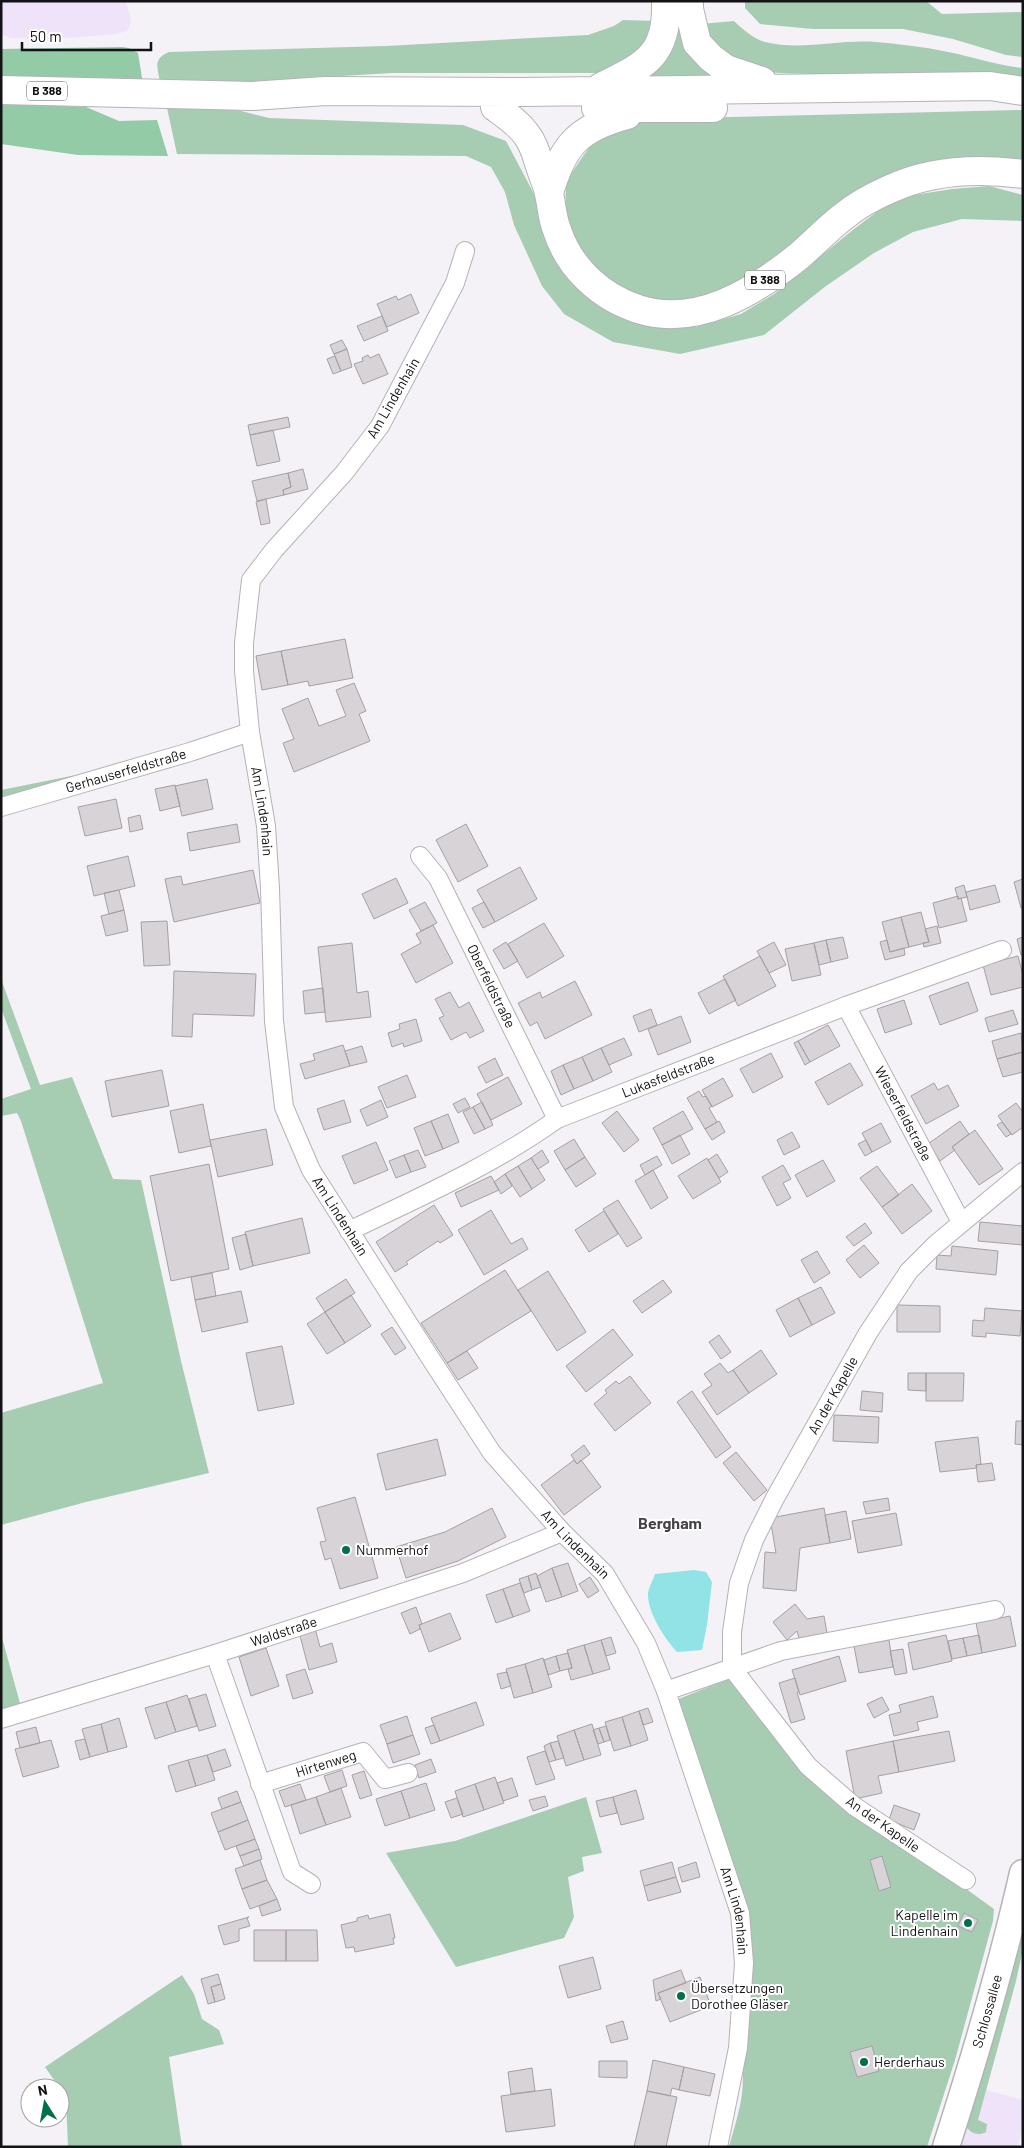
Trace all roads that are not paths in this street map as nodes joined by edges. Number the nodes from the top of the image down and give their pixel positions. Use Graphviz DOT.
graph roads {
  1 [pos="666,1"];
  2 [pos="689,1"];
  3 [pos="785,88"];
  4 [pos="1,90"];
  5 [pos="595,90"];
  6 [pos="1023,91"];
  7 [pos="252,96"];
  8 [pos="1023,97"];
  9 [pos="495,107"];
  10 [pos="644,109"];
  11 [pos="1023,174"];
  12 [pos="549,193"];
  13 [pos="466,252"];
  14 [pos="250,732"];
  15 [pos="1,807"];
  16 [pos="420,856"];
  17 [pos="1002,950"];
  18 [pos="846,1006"];
  19 [pos="557,1119"];
  20 [pos="1023,1172"];
  21 [pos="961,1222"];
  22 [pos="349,1231"];
  23 [pos="562,1532"];
  24 [pos="995,1610"];
  25 [pos="215,1654"];
  26 [pos="732,1668"];
  27 [pos="666,1691"];
  28 [pos="1,1719"];
  29 [pos="408,1773"];
  30 [pos="260,1784"];
  31 [pos="1023,1873"];
  32 [pos="966,1880"];
  33 [pos="311,1884"];
  34 [pos="718,2147"];
  35 [pos="946,2147"];
  1 -- 5 [label="main road, B 388"];
  2 -- 3 [label="main road, B 388"];
  3 -- 5 [label="main road, B 388"];
  3 -- 6 [label="main road, B 388"];
  4 -- 7 [label="main road, B 388"];
  5 -- 7 [label="main road, B 388"];
  7 -- 9 [label="main road, B 388"];
  8 -- 10 [label="main road, B 388"];
  9 -- 10 [label="main road, B 388"];
  9 -- 12 [label="main road, B 388"];
  10 -- 12 [label="main road, B 388"];
  11 -- 12 [label="main road, B 388"];
  13 -- 14 [label="street, Am Lindenhain"];
  14 -- 15 [label="street, Gerhauserfeldstraße"];
  14 -- 22 [label="street, Am Lindenhain"];
  16 -- 19 [label="street, Oberfeldstraße"];
  17 -- 18 [label="street, Lukasfeldstraße"];
  18 -- 19 [label="street, Lukasfeldstraße"];
  18 -- 21 [label="street, Wieserfeldstraße"];
  19 -- 22 [label="street, Lukasfeldstraße"];
  20 -- 21 [label="street, An der Kapelle"];
  21 -- 26 [label="street, An der Kapelle"];
  22 -- 23 [label="street, Am Lindenhain"];
  23 -- 25 [label="street, Waldstraße"];
  23 -- 27 [label="street, Am Lindenhain"];
  24 -- 26 [label="street"];
  25 -- 28 [label="street, Waldstraße"];
  25 -- 30 [label="street"];
  26 -- 27 [label="street"];
  26 -- 32 [label="street, An der Kapelle"];
  27 -- 34 [label="street, Am Lindenhain"];
  29 -- 30 [label="street, Hirtenweg"];
  30 -- 33 [label="street"];
  31 -- 35 [label="main road, Schlossallee"];
}
